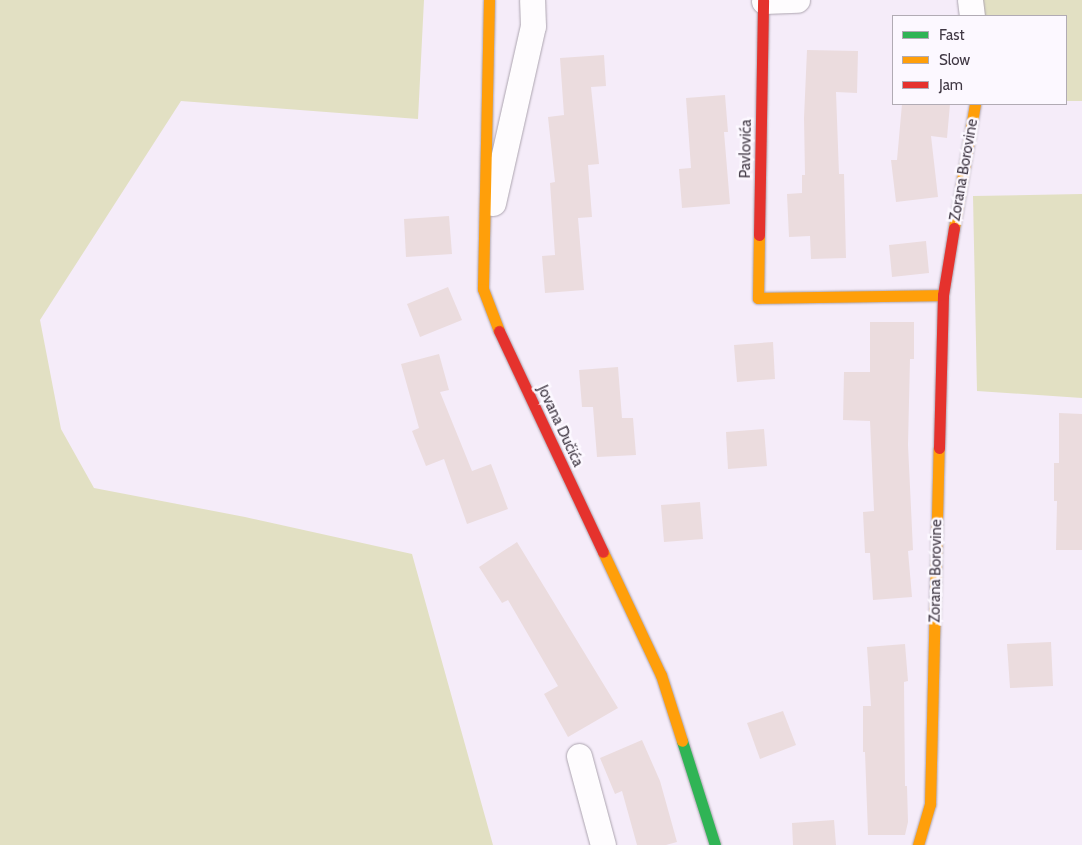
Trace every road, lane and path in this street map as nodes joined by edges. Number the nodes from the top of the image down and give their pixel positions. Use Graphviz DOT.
graph roads {
  1 [pos="489,0"];
  2 [pos="532,0"];
  3 [pos="764,0"];
  4 [pos="797,0"];
  5 [pos="970,0"];
  6 [pos="972,15"];
  7 [pos="975,105"];
  8 [pos="485,235"];
  9 [pos="943,295"];
  10 [pos="579,756"];
  11 [pos="604,845"];
  12 [pos="715,845"];
  13 [pos="918,845"];
  1 -- 8 [label="street, Jovana Dučića"];
  2 -- 8 [label="street"];
  3 -- 4 [label="street"];
  3 -- 9 [label="street, Pavlovića"];
  5 -- 6 [label="street"];
  7 -- 9 [label="street, Zorana Borovine"];
  8 -- 12 [label="street, Jovana Dučića"];
  9 -- 13 [label="street, Zorana Borovine"];
  10 -- 11 [label="street"];
}
